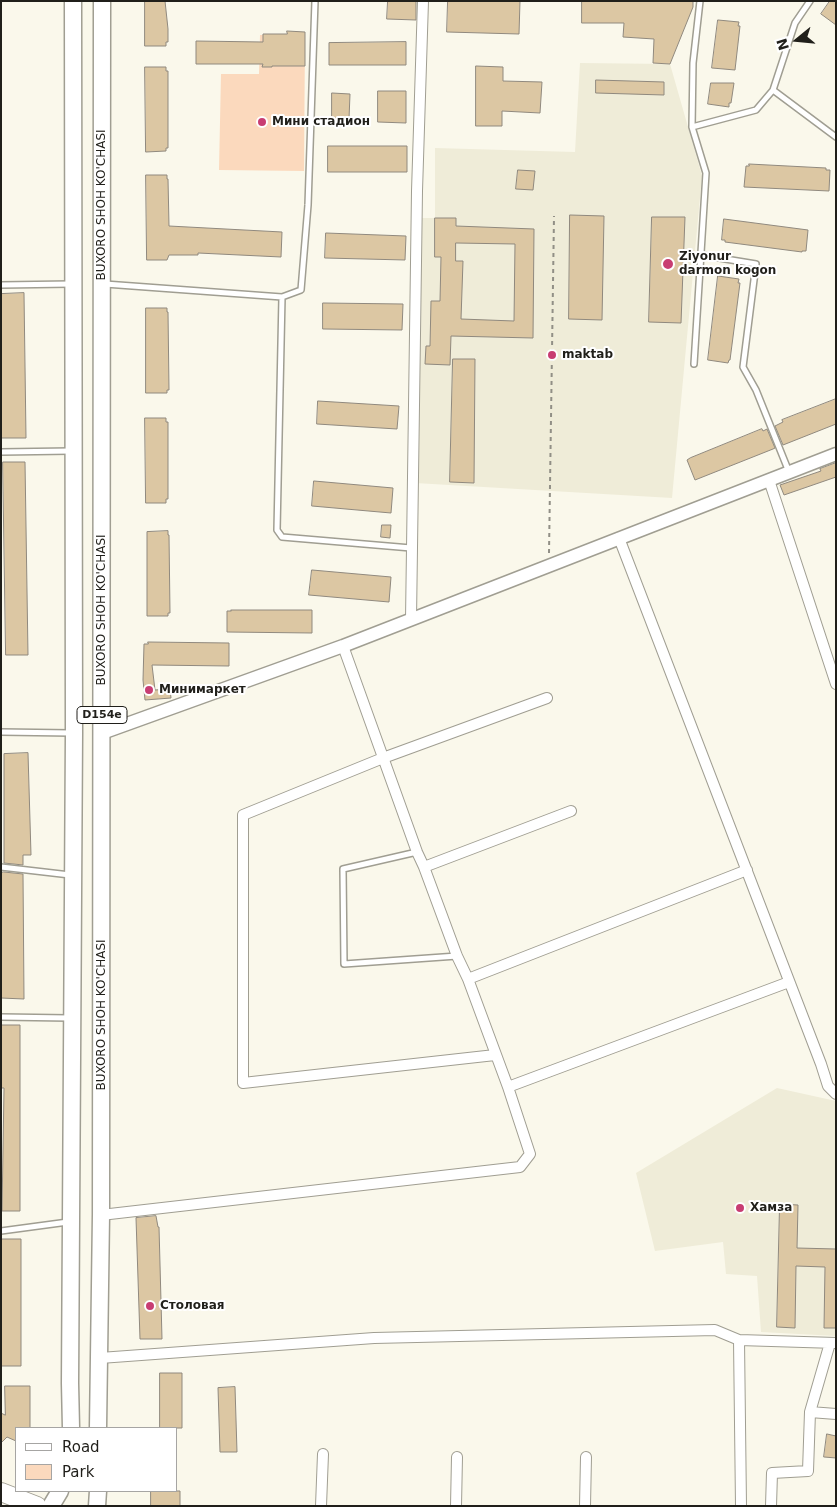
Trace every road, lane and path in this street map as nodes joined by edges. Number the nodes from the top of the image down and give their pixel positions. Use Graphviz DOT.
graph roads {
  1 [pos="74,1"];
  2 [pos="102,1"];
  3 [pos="315,1"];
  4 [pos="423,1"];
  5 [pos="700,1"];
  6 [pos="810,1"];
  7 [pos="773,90"];
  8 [pos="692,127"];
  9 [pos="836,137"];
  10 [pos="554,216"];
  11 [pos="701,255"];
  12 [pos="74,284"];
  13 [pos="102,284"];
  14 [pos="1,286"];
  15 [pos="282,297"];
  16 [pos="694,364"];
  17 [pos="74,451"];
  18 [pos="1,452"];
  19 [pos="836,454"];
  20 [pos="790,472"];
  21 [pos="769,480"];
  22 [pos="619,538"];
  23 [pos="411,548"];
  24 [pos="549,566"];
  25 [pos="411,619"];
  26 [pos="343,646"];
  27 [pos="836,684"];
  28 [pos="547,698"];
  29 [pos="1,732"];
  30 [pos="74,733"];
  31 [pos="102,733"];
  32 [pos="383,758"];
  33 [pos="571,812"];
  34 [pos="417,852"];
  35 [pos="1,867"];
  36 [pos="424,867"];
  37 [pos="747,870"];
  38 [pos="72,875"];
  39 [pos="457,956"];
  40 [pos="468,979"];
  41 [pos="789,982"];
  42 [pos="1,1017"];
  43 [pos="72,1018"];
  44 [pos="495,1055"];
  45 [pos="508,1087"];
  46 [pos="836,1094"];
  47 [pos="101,1215"];
  48 [pos="71,1221"];
  49 [pos="1,1231"];
  50 [pos="739,1340"];
  51 [pos="833,1343"];
  52 [pos="100,1358"];
  53 [pos="99,1381"];
  54 [pos="70,1383"];
  55 [pos="810,1412"];
  56 [pos="836,1414"];
  57 [pos="71,1427"];
  58 [pos="98,1427"];
  59 [pos="323,1454"];
  60 [pos="457,1457"];
  61 [pos="586,1457"];
  62 [pos="1,1492"];
  63 [pos="59,1492"];
  64 [pos="98,1492"];
  65 [pos="36,1506"];
  66 [pos="51,1506"];
  67 [pos="97,1506"];
  68 [pos="321,1506"];
  69 [pos="456,1506"];
  70 [pos="585,1506"];
  71 [pos="741,1506"];
  72 [pos="772,1506"];
  1 -- 12 [label="main road, D154e"];
  2 -- 13 [label="main road, BUXORO SHOH KO'CHASI / D154e"];
  3 -- 15 [label="lane"];
  4 -- 23 [label="street"];
  5 -- 8 [label="lane"];
  6 -- 7 [label="lane"];
  7 -- 8 [label="lane"];
  7 -- 9 [label="lane"];
  8 -- 11 [label="lane"];
  10 -- 24 [label="path"];
  11 -- 16 [label="lane"];
  11 -- 20 [label="lane"];
  12 -- 14 [label="lane"];
  12 -- 17 [label="main road, D154e"];
  13 -- 15 [label="lane"];
  13 -- 31 [label="main road, BUXORO SHOH KO'CHASI / D154e"];
  15 -- 23 [label="lane"];
  17 -- 18 [label="lane"];
  17 -- 30 [label="main road, D154e"];
  19 -- 20 [label="street"];
  20 -- 21 [label="street"];
  21 -- 22 [label="street"];
  21 -- 27 [label="street"];
  22 -- 24 [label="street"];
  22 -- 37 [label="street"];
  23 -- 25 [label="street"];
  24 -- 25 [label="street"];
  25 -- 26 [label="street"];
  26 -- 31 [label="street"];
  26 -- 32 [label="street"];
  28 -- 32 [label="street"];
  29 -- 30 [label="lane"];
  30 -- 38 [label="main road, D154e"];
  31 -- 47 [label="main road, BUXORO SHOH KO'CHASI / D154e"];
  32 -- 34 [label="street"];
  32 -- 44 [label="street"];
  33 -- 36 [label="street"];
  34 -- 36 [label="street"];
  34 -- 39 [label="lane"];
  35 -- 38 [label="lane"];
  36 -- 39 [label="street"];
  37 -- 40 [label="street"];
  37 -- 41 [label="street"];
  38 -- 43 [label="main road, D154e"];
  39 -- 40 [label="street"];
  40 -- 44 [label="street"];
  41 -- 45 [label="street"];
  41 -- 46 [label="street"];
  42 -- 43 [label="lane"];
  43 -- 48 [label="main road, D154e"];
  44 -- 45 [label="street"];
  45 -- 47 [label="street"];
  47 -- 52 [label="main road, BUXORO SHOH KO'CHASI / D154e"];
  48 -- 49 [label="lane"];
  48 -- 54 [label="main road, D154e"];
  50 -- 51 [label="street"];
  50 -- 52 [label="street"];
  50 -- 71 [label="street"];
  51 -- 55 [label="street"];
  52 -- 53 [label="main road, BUXORO SHOH KO'CHASI / D154e"];
  53 -- 54 [label="main road"];
  53 -- 58 [label="main road, BUXORO SHOH KO'CHASI / D154e"];
  54 -- 57 [label="main road, D154e"];
  55 -- 56 [label="street"];
  55 -- 72 [label="street"];
  59 -- 68 [label="street"];
  60 -- 69 [label="street"];
  61 -- 70 [label="street"];
  62 -- 65 [label="highway"];
  63 -- 66 [label="main road"];
  64 -- 67 [label="main road"];
}
